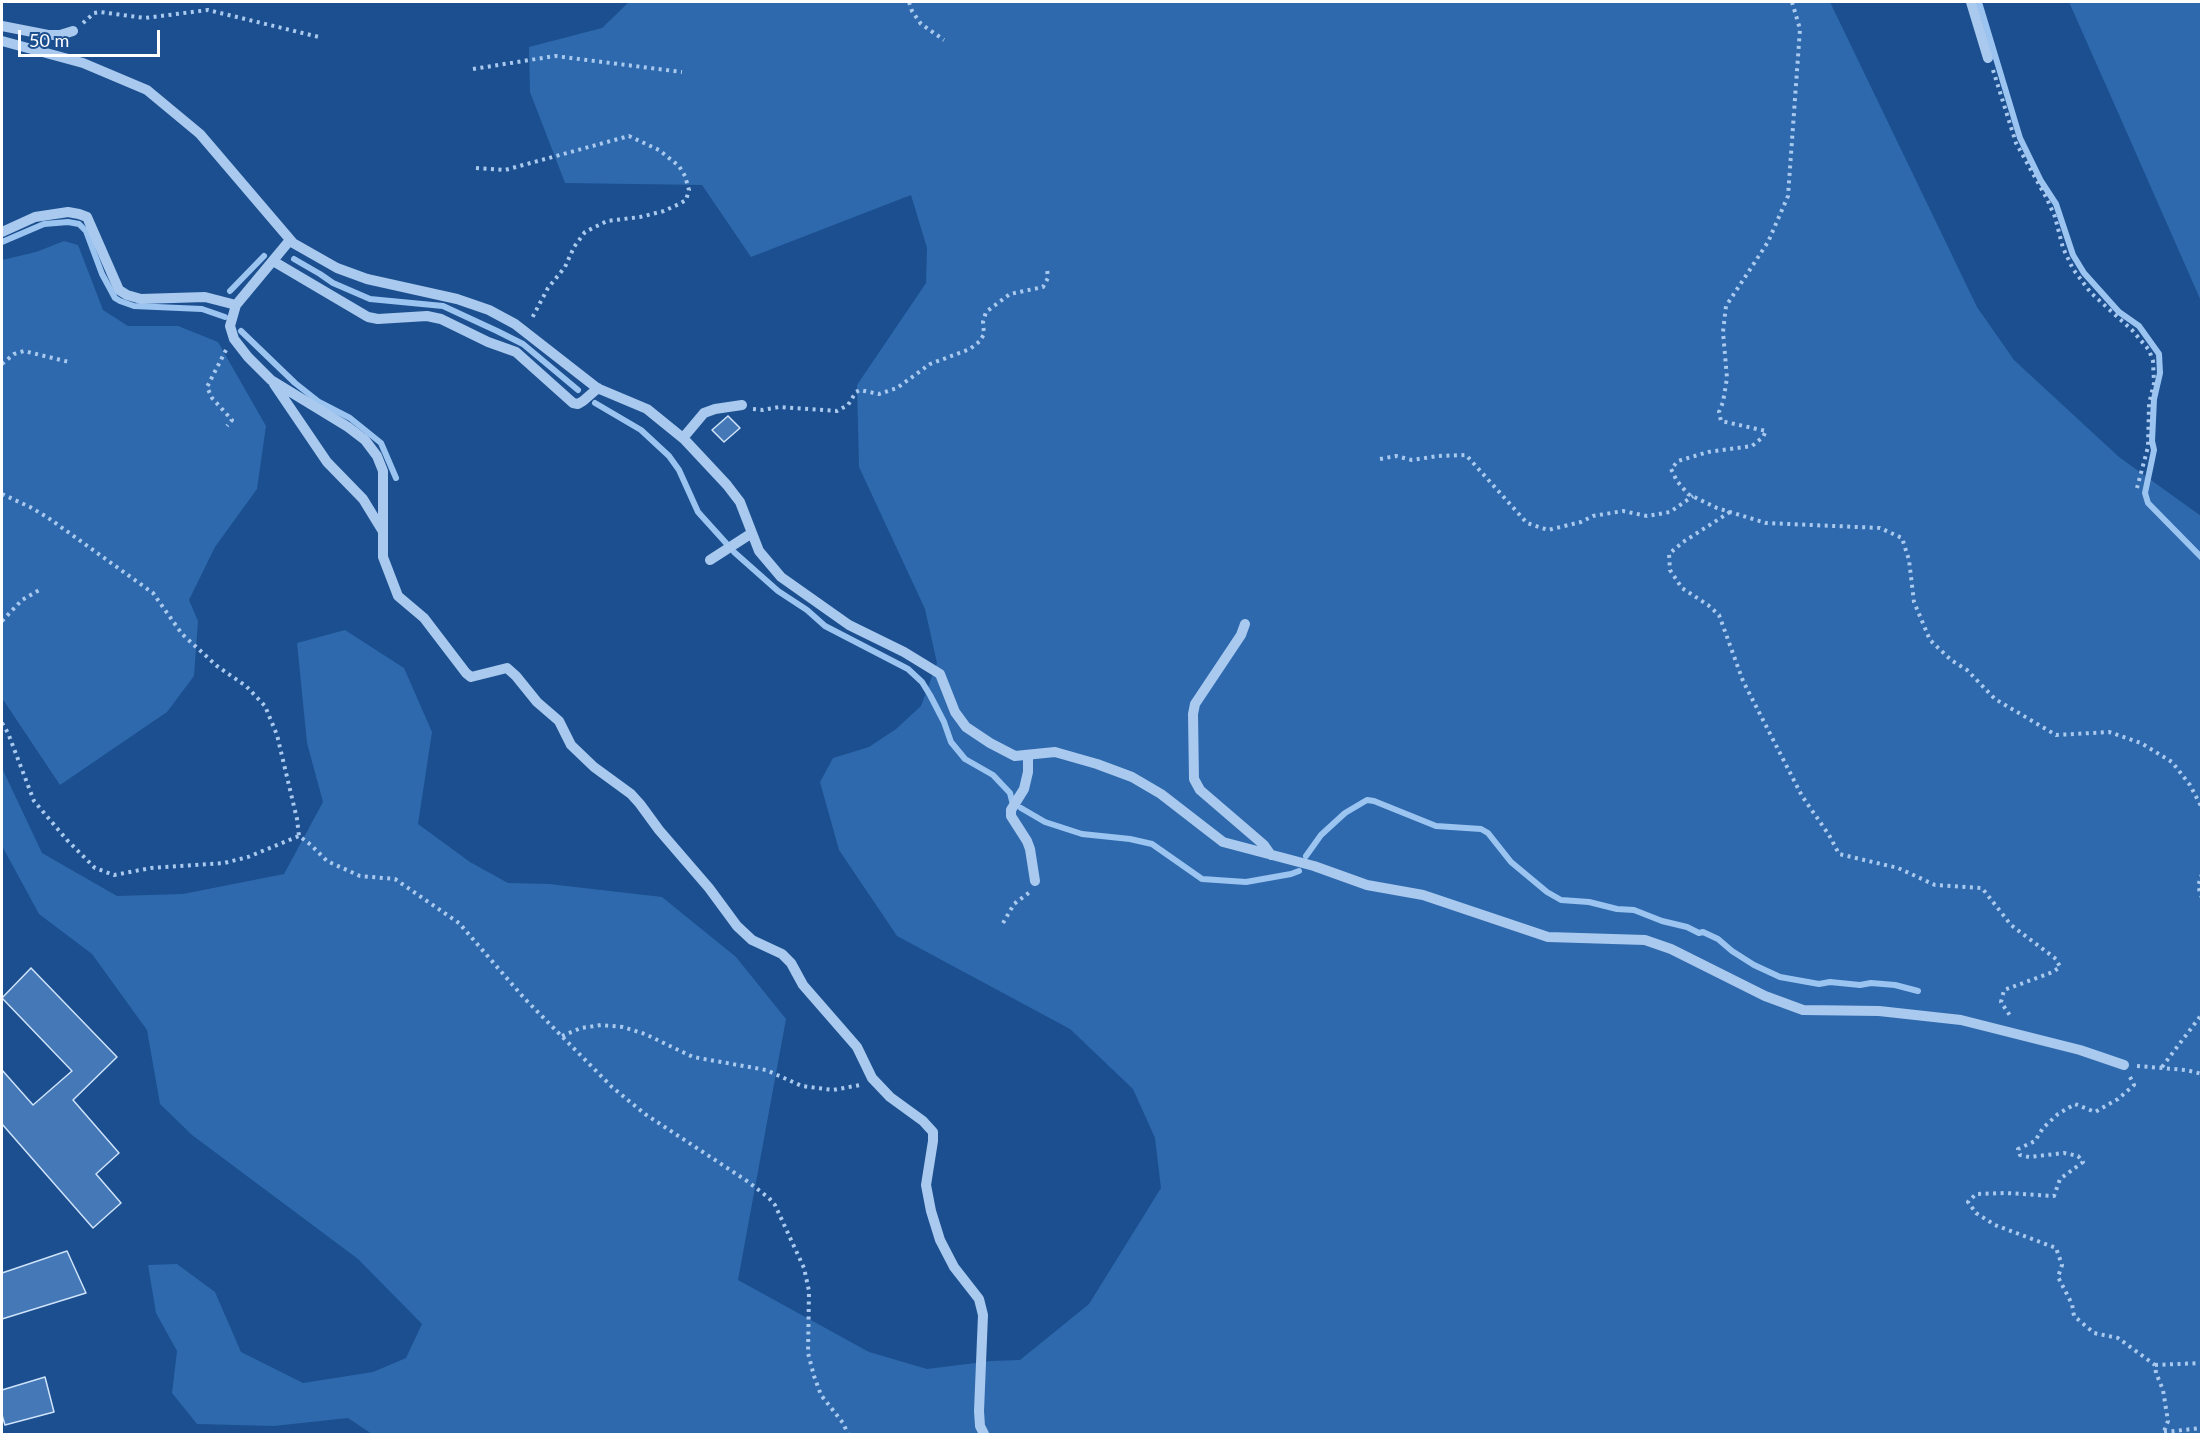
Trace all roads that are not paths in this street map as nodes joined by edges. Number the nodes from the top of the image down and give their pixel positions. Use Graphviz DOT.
graph roads {
  1 [pos="1971,2"];
  2 [pos="2,26"];
  3 [pos="73,31"];
  4 [pos="2,41"];
  5 [pos="1988,58"];
  6 [pos="2,232"];
  7 [pos="290,240"];
  8 [pos="273,261"];
  9 [pos="236,305"];
  10 [pos="271,380"];
  11 [pos="598,388"];
  12 [pos="742,405"];
  13 [pos="683,438"];
  14 [pos="382,530"];
  15 [pos="752,533"];
  16 [pos="710,561"];
  17 [pos="1245,624"];
  18 [pos="1028,755"];
  19 [pos="1271,855"];
  20 [pos="1035,881"];
  21 [pos="2124,1065"];
  22 [pos="984,1434"];
  1 -- 5 [label="street"];
  2 -- 3 [label="street"];
  4 -- 7 [label="street"];
  6 -- 9 [label="street"];
  7 -- 8 [label="street"];
  7 -- 11 [label="street"];
  8 -- 9 [label="street"];
  8 -- 11 [label="street"];
  9 -- 10 [label="street"];
  10 -- 14 [label="street"];
  10 -- 14 [label="street"];
  11 -- 13 [label="street"];
  12 -- 13 [label="street"];
  13 -- 15 [label="street"];
  14 -- 22 [label="street"];
  15 -- 16 [label="street"];
  15 -- 18 [label="street"];
  17 -- 19 [label="street"];
  18 -- 19 [label="street"];
  18 -- 20 [label="street"];
  19 -- 21 [label="street"];
}
